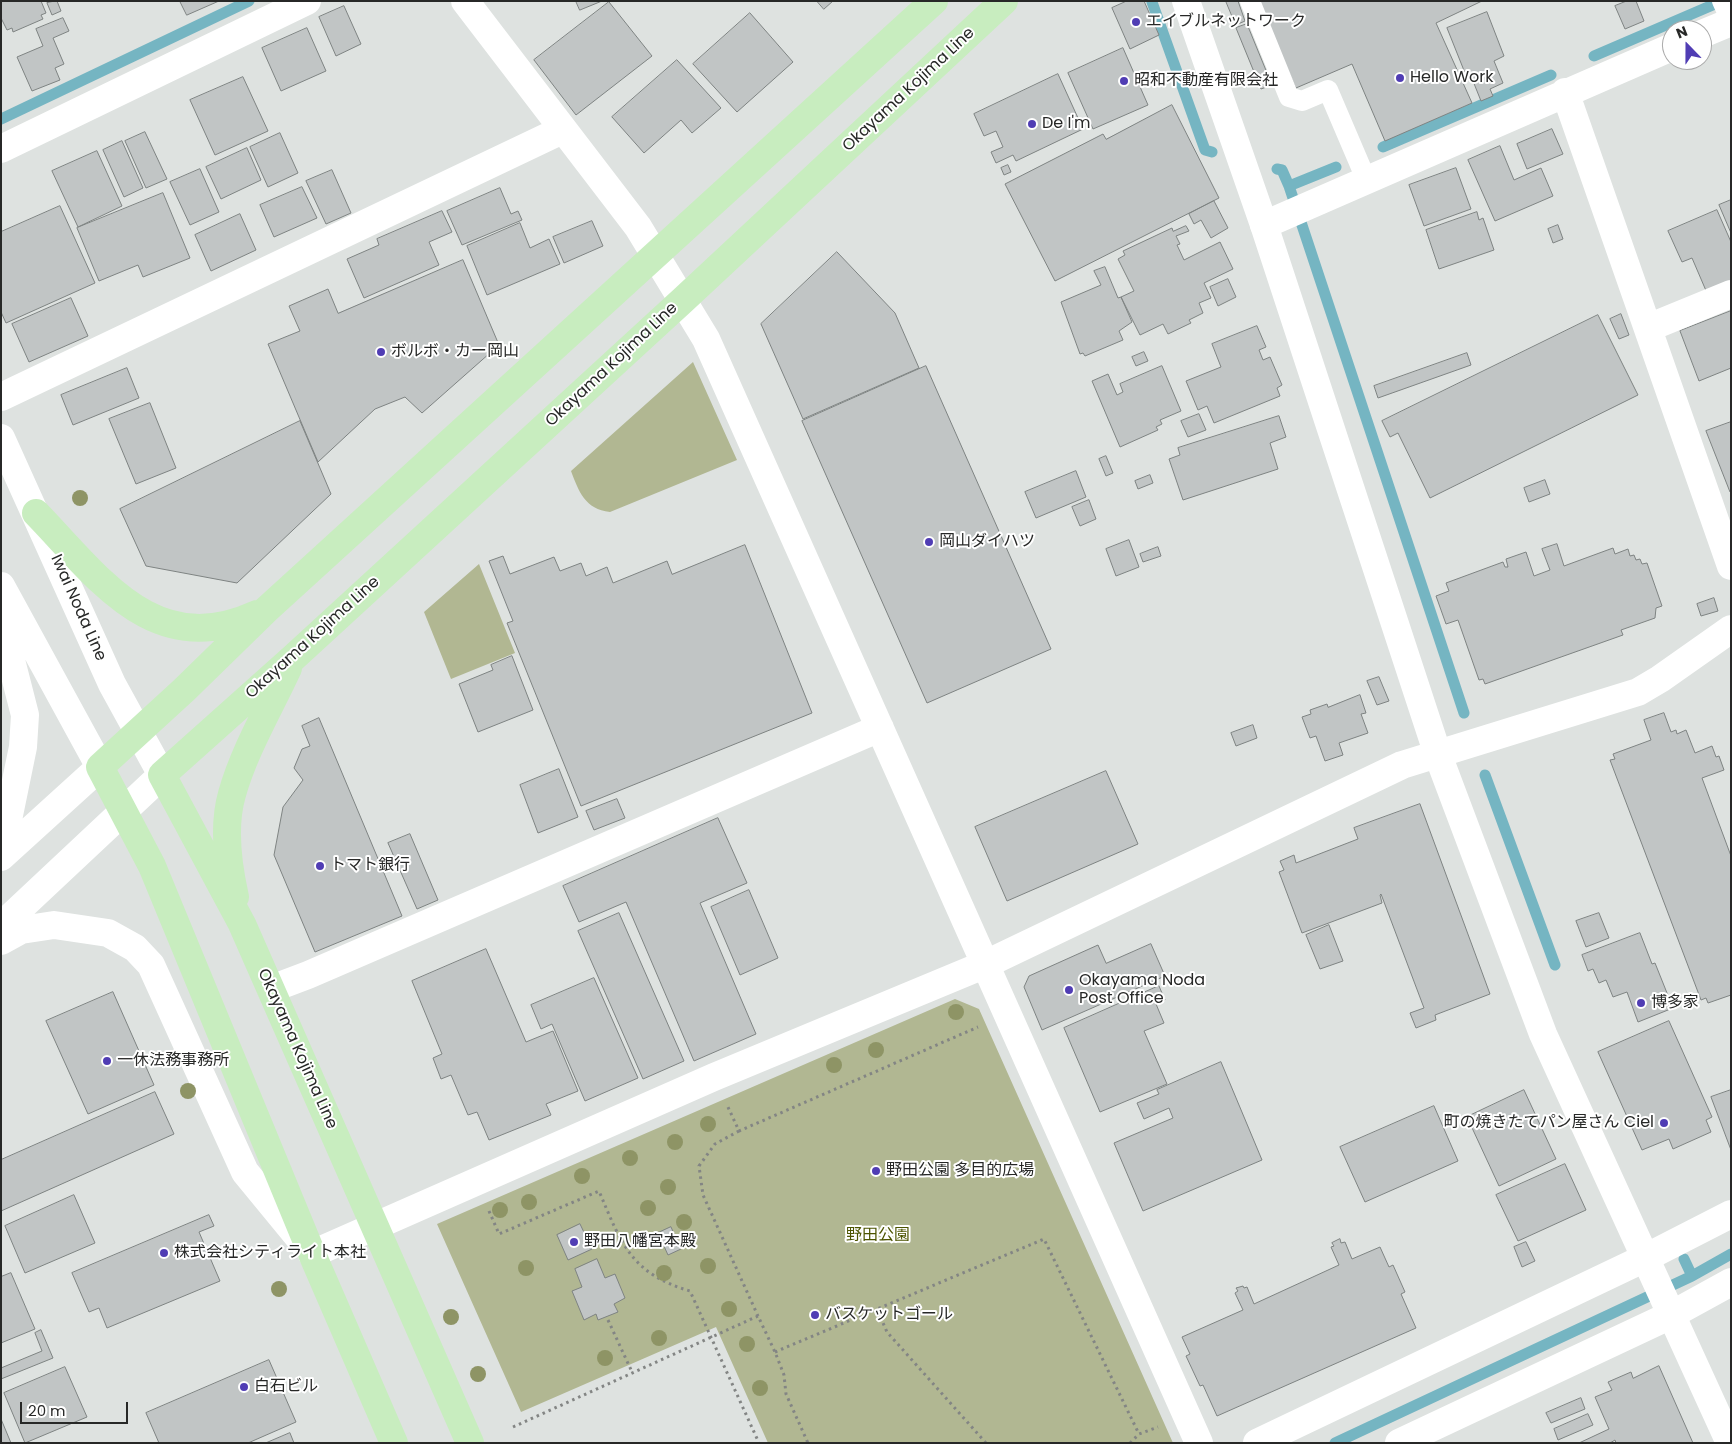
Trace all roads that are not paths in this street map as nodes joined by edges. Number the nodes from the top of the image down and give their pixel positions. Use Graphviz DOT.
graph roads {
  1 [pos="307,1"];
  2 [pos="466,1"];
  3 [pos="934,1"];
  4 [pos="1004,1"];
  5 [pos="1186,1"];
  6 [pos="1250,1"];
  7 [pos="1727,13"];
  8 [pos="1712,26"];
  9 [pos="1662,51"];
  10 [pos="1565,92"];
  11 [pos="562,130"];
  12 [pos="1,148"];
  13 [pos="1366,180"];
  14 [pos="1264,225"];
  15 [pos="655,255"];
  16 [pos="1731,294"];
  17 [pos="683,300"];
  18 [pos="1648,328"];
  19 [pos="1,397"];
  20 [pos="1,438"];
  21 [pos="36,513"];
  22 [pos="1731,566"];
  23 [pos="1,586"];
  24 [pos="266,610"];
  25 [pos="1,621"];
  26 [pos="1731,628"];
  27 [pos="293,658"];
  28 [pos="880,728"];
  29 [pos="138,732"];
  30 [pos="1438,755"];
  31 [pos="100,767"];
  32 [pos="162,775"];
  33 [pos="123,810"];
  34 [pos="1,855"];
  35 [pos="242,924"];
  36 [pos="1,926"];
  37 [pos="1,941"];
  38 [pos="986,964"];
  39 [pos="271,988"];
  40 [pos="1731,1214"];
  41 [pos="375,1227"];
  42 [pos="312,1254"];
  43 [pos="1648,1266"];
  44 [pos="1731,1282"];
  45 [pos="1668,1308"];
  46 [pos="394,1443"];
  47 [pos="470,1443"];
  48 [pos="1199,1443"];
  49 [pos="1257,1443"];
  50 [pos="1399,1443"];
  51 [pos="1730,1443"];
  1 -- 12 [label="street"];
  2 -- 11 [label="street"];
  3 -- 15 [label="main road"];
  4 -- 17 [label="main road, Okayama Kojima Line"];
  5 -- 14 [label="street"];
  6 -- 13 [label="lane"];
  7 -- 8 [label="street"];
  9 -- 10 [label="street"];
  10 -- 13 [label="street"];
  10 -- 18 [label="street"];
  11 -- 15 [label="street"];
  11 -- 19 [label="street"];
  13 -- 14 [label="street"];
  14 -- 30 [label="street"];
  15 -- 17 [label="street"];
  15 -- 24 [label="main road"];
  16 -- 18 [label="street"];
  17 -- 27 [label="main road, Okayama Kojima Line"];
  17 -- 28 [label="street"];
  18 -- 22 [label="street"];
  20 -- 21 [label="street, Iwai Noda Line"];
  21 -- 24 [label="main road"];
  21 -- 29 [label="street, Iwai Noda Line"];
  23 -- 31 [label="street"];
  24 -- 29 [label="main road"];
  25 -- 34 [label="street"];
  26 -- 30 [label="street"];
  27 -- 32 [label="main road, Okayama Kojima Line"];
  27 -- 35 [label="main road"];
  28 -- 38 [label="street"];
  28 -- 39 [label="street"];
  29 -- 31 [label="main road"];
  29 -- 32 [label="street, Iwai Noda Line"];
  30 -- 38 [label="street"];
  30 -- 43 [label="street"];
  31 -- 33 [label="main road"];
  31 -- 34 [label="street"];
  32 -- 33 [label="street"];
  32 -- 35 [label="main road, Okayama Kojima Line"];
  33 -- 36 [label="street"];
  33 -- 42 [label="main road"];
  35 -- 39 [label="main road, Okayama Kojima Line"];
  37 -- 42 [label="street"];
  38 -- 41 [label="street"];
  38 -- 48 [label="street"];
  39 -- 41 [label="main road, Okayama Kojima Line"];
  40 -- 43 [label="street"];
  41 -- 42 [label="street"];
  41 -- 47 [label="main road, Okayama Kojima Line"];
  42 -- 46 [label="main road"];
  43 -- 45 [label="street"];
  43 -- 49 [label="street"];
  44 -- 45 [label="street"];
  45 -- 50 [label="street"];
  45 -- 51 [label="street"];
}
